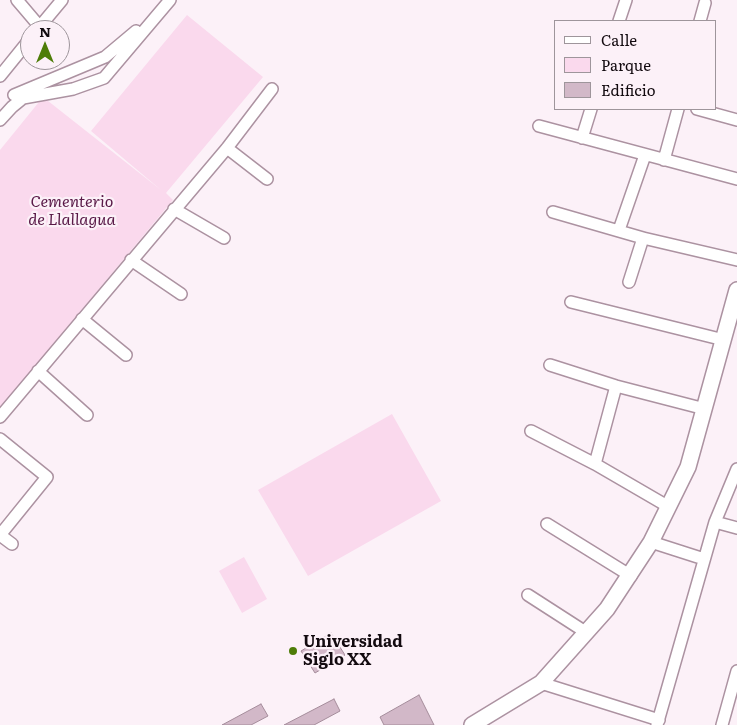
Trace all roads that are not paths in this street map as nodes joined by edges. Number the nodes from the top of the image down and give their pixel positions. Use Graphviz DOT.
graph roads {
  1 [pos="17,0"];
  2 [pos="62,0"];
  3 [pos="170,0"];
  4 [pos="626,0"];
  5 [pos="705,3"];
  6 [pos="155,15"];
  7 [pos="33,20"];
  8 [pos="46,20"];
  9 [pos="619,20"];
  10 [pos="700,20"];
  11 [pos="20,51"];
  12 [pos="0,76"];
  13 [pos="272,89"];
  14 [pos="0,108"];
  15 [pos="591,110"];
  16 [pos="678,110"];
  17 [pos="701,110"];
  18 [pos="0,120"];
  19 [pos="737,120"];
  20 [pos="538,126"];
  21 [pos="582,138"];
  22 [pos="227,148"];
  23 [pos="645,155"];
  24 [pos="664,160"];
  25 [pos="267,179"];
  26 [pos="737,179"];
  27 [pos="174,209"];
  28 [pos="552,212"];
  29 [pos="619,230"];
  30 [pos="224,238"];
  31 [pos="643,238"];
  32 [pos="131,260"];
  33 [pos="737,260"];
  34 [pos="628,282"];
  35 [pos="737,290"];
  36 [pos="181,294"];
  37 [pos="571,302"];
  38 [pos="82,319"];
  39 [pos="724,340"];
  40 [pos="126,355"];
  41 [pos="550,365"];
  42 [pos="38,371"];
  43 [pos="616,386"];
  44 [pos="705,409"];
  45 [pos="87,415"];
  46 [pos="0,417"];
  47 [pos="531,431"];
  48 [pos="0,439"];
  49 [pos="595,464"];
  50 [pos="737,469"];
  51 [pos="669,507"];
  52 [pos="715,522"];
  53 [pos="547,524"];
  54 [pos="737,528"];
  55 [pos="0,535"];
  56 [pos="652,542"];
  57 [pos="12,544"];
  58 [pos="704,559"];
  59 [pos="631,576"];
  60 [pos="528,595"];
  61 [pos="587,633"];
  62 [pos="737,671"];
  63 [pos="541,683"];
  64 [pos="658,722"];
  65 [pos="481,723"];
  66 [pos="722,725"];
  1 -- 7 [label="street"];
  2 -- 8 [label="street"];
  3 -- 6 [label="street"];
  4 -- 9 [label="street"];
  5 -- 10 [label="street"];
  6 -- 14 [label="street"];
  6 -- 18 [label="street"];
  11 -- 12 [label="street"];
  13 -- 22 [label="street"];
  15 -- 21 [label="street"];
  16 -- 24 [label="street"];
  17 -- 19 [label="street"];
  20 -- 21 [label="street"];
  21 -- 23 [label="street"];
  22 -- 25 [label="street"];
  22 -- 27 [label="street"];
  23 -- 24 [label="street"];
  23 -- 29 [label="street"];
  24 -- 26 [label="street"];
  27 -- 30 [label="street"];
  27 -- 32 [label="street"];
  28 -- 29 [label="street"];
  29 -- 31 [label="street"];
  31 -- 33 [label="street"];
  31 -- 34 [label="street"];
  32 -- 36 [label="street"];
  32 -- 38 [label="street"];
  35 -- 39 [label="main road"];
  37 -- 39 [label="street"];
  38 -- 40 [label="street"];
  38 -- 42 [label="street"];
  39 -- 44 [label="main road"];
  41 -- 43 [label="street"];
  42 -- 45 [label="street"];
  42 -- 46 [label="street"];
  43 -- 44 [label="street"];
  43 -- 49 [label="street"];
  44 -- 51 [label="main road"];
  47 -- 49 [label="street"];
  48 -- 55 [label="street"];
  49 -- 51 [label="street"];
  50 -- 52 [label="street"];
  51 -- 56 [label="main road"];
  52 -- 54 [label="street"];
  52 -- 58 [label="street"];
  53 -- 59 [label="street"];
  55 -- 57 [label="street"];
  56 -- 58 [label="street"];
  56 -- 59 [label="main road"];
  58 -- 64 [label="street"];
  59 -- 61 [label="main road"];
  60 -- 61 [label="street"];
  61 -- 63 [label="main road"];
  62 -- 66 [label="street"];
  63 -- 64 [label="street"];
  63 -- 65 [label="main road"];
}
